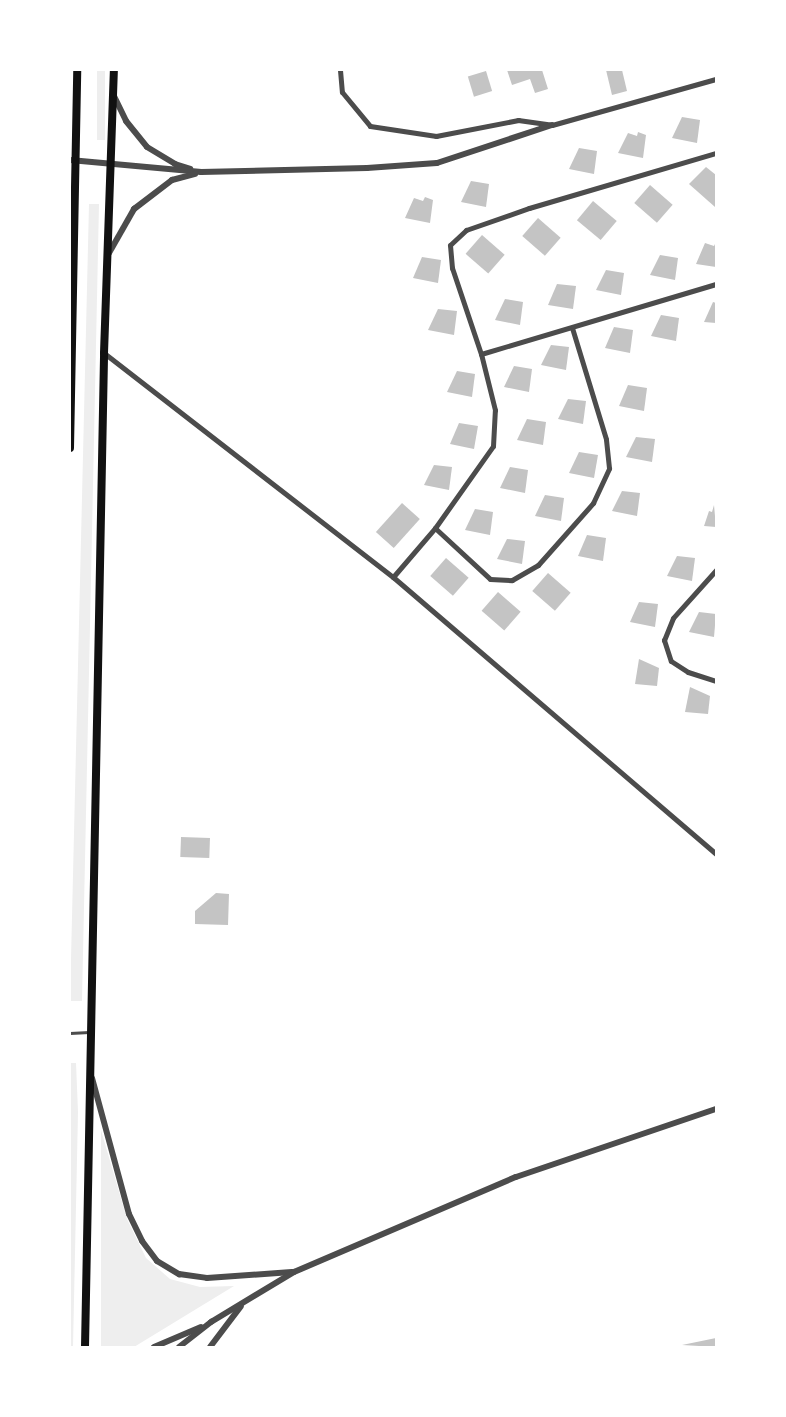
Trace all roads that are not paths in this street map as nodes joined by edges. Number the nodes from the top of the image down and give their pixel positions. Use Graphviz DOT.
graph roads {
  1 [pos="77,70"];
  2 [pos="114,70"];
  3 [pos="340,70"];
  4 [pos="716,80"];
  5 [pos="113,93"];
  6 [pos="552,125"];
  7 [pos="716,153"];
  8 [pos="74,161"];
  9 [pos="111,166"];
  10 [pos="201,172"];
  11 [pos="108,253"];
  12 [pos="716,284"];
  13 [pos="572,328"];
  14 [pos="71,345"];
  15 [pos="104,353"];
  16 [pos="481,354"];
  17 [pos="70,448"];
  18 [pos="435,528"];
  19 [pos="716,570"];
  20 [pos="394,576"];
  21 [pos="716,681"];
  22 [pos="716,854"];
  23 [pos="89,1032"];
  24 [pos="70,1033"];
  25 [pos="89,1067"];
  26 [pos="716,1108"];
  27 [pos="294,1272"];
  28 [pos="243,1303"];
  29 [pos="211,1322"];
  30 [pos="85,1347"];
  31 [pos="154,1347"];
  32 [pos="178,1347"];
  33 [pos="210,1347"];
  1 -- 8 [label="main road"];
  2 -- 5 [label="main road"];
  3 -- 6 [label="street"];
  4 -- 6 [label="street"];
  5 -- 9 [label="main road"];
  5 -- 10 [label="street"];
  6 -- 10 [label="street"];
  7 -- 16 [label="street"];
  8 -- 9 [label="street"];
  8 -- 14 [label="main road"];
  9 -- 10 [label="street"];
  9 -- 11 [label="main road"];
  10 -- 11 [label="street"];
  11 -- 15 [label="main road"];
  12 -- 13 [label="street"];
  13 -- 16 [label="street"];
  13 -- 18 [label="street"];
  14 -- 17 [label="main road"];
  15 -- 20 [label="street"];
  15 -- 23 [label="main road"];
  16 -- 18 [label="street"];
  18 -- 20 [label="street"];
  19 -- 21 [label="street"];
  20 -- 22 [label="street"];
  23 -- 24 [label="lane"];
  23 -- 25 [label="main road"];
  25 -- 27 [label="street"];
  25 -- 30 [label="main road"];
  26 -- 27 [label="street"];
  27 -- 28 [label="street"];
  28 -- 29 [label="street"];
  28 -- 33 [label="street"];
  29 -- 31 [label="street"];
  29 -- 32 [label="street"];
}
